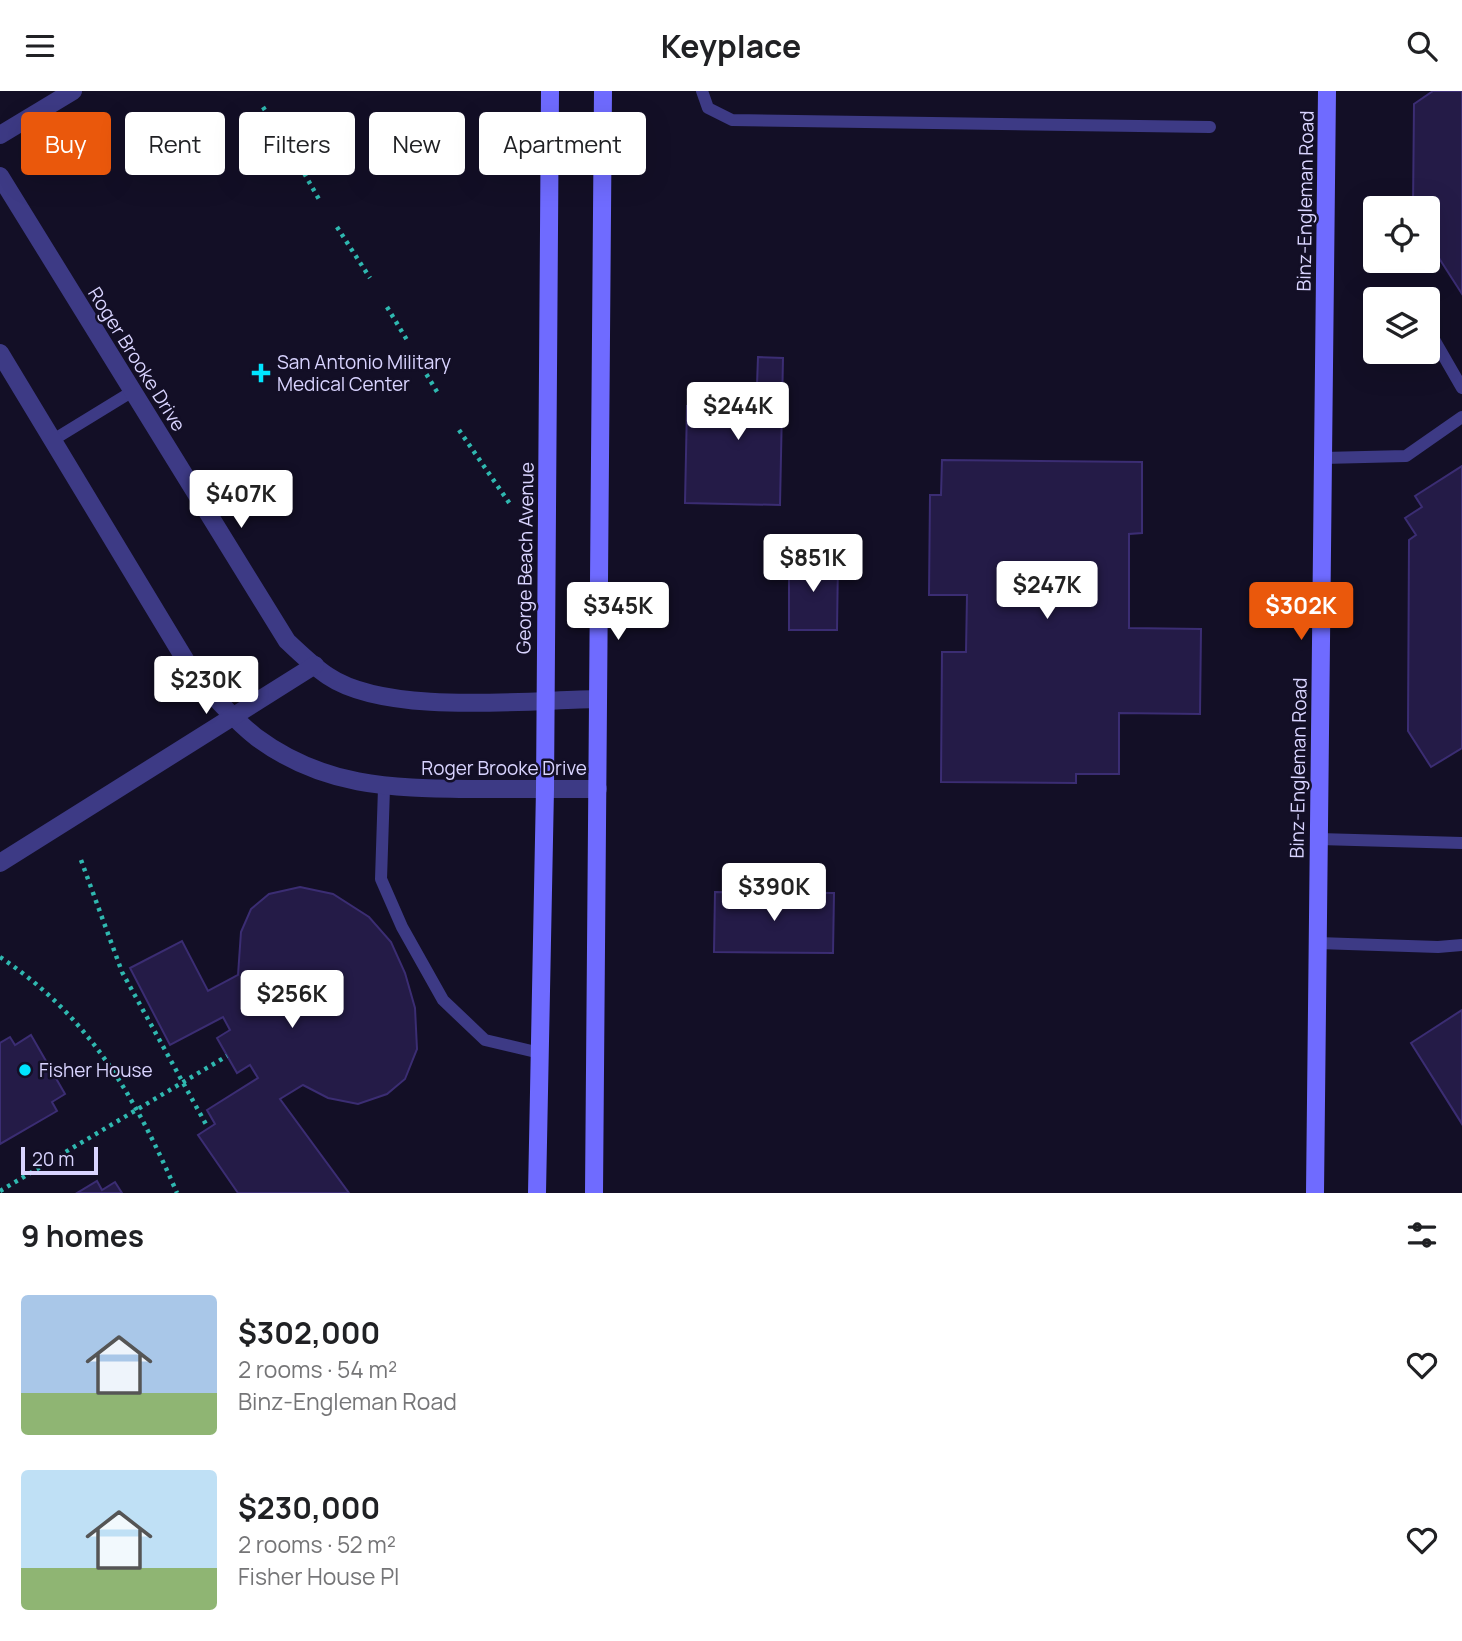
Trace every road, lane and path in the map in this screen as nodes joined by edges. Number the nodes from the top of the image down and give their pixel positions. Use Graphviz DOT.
graph roads {
  1 [pos="73,91"];
  2 [pos="550,91"];
  3 [pos="603,91"];
  4 [pos="702,91"];
  5 [pos="1327,91"];
  6 [pos="263,107"];
  7 [pos="266,112"];
  8 [pos="1210,127"];
  9 [pos="0,135"];
  10 [pos="305,175"];
  11 [pos="0,176"];
  12 [pos="320,201"];
  13 [pos="337,227"];
  14 [pos="369,278"];
  15 [pos="387,307"];
  16 [pos="407,340"];
  17 [pos="1440,350"];
  18 [pos="0,353"];
  19 [pos="422,367"];
  20 [pos="1462,388"];
  21 [pos="132,391"];
  22 [pos="439,395"];
  23 [pos="1462,417"];
  24 [pos="459,431"];
  25 [pos="53,440"];
  26 [pos="1323,458"];
  27 [pos="510,504"];
  28 [pos="315,665"];
  29 [pos="598,699"];
  30 [pos="545,700"];
  31 [pos="233,717"];
  32 [pos="384,787"];
  33 [pos="545,789"];
  34 [pos="598,789"];
  35 [pos="1319,839"];
  36 [pos="1462,843"];
  37 [pos="81,860"];
  38 [pos="0,863"];
  39 [pos="1318,943"];
  40 [pos="1462,945"];
  41 [pos="0,957"];
  42 [pos="540,1053"];
  43 [pos="228,1056"];
  44 [pos="184,1084"];
  45 [pos="139,1110"];
  46 [pos="208,1128"];
  47 [pos="0,1191"];
  48 [pos="177,1193"];
  49 [pos="537,1193"];
  50 [pos="594,1193"];
  51 [pos="1315,1193"];
  1 -- 9 [label="street"];
  2 -- 30 [label="street, George Beach Avenue"];
  3 -- 29 [label="street"];
  4 -- 8 [label="lane"];
  5 -- 26 [label="street, Binz-Engleman Road"];
  6 -- 7 [label="path"];
  10 -- 12 [label="path"];
  11 -- 21 [label="street, Roger Brooke Drive"];
  13 -- 14 [label="path"];
  15 -- 16 [label="path"];
  17 -- 20 [label="lane"];
  18 -- 25 [label="street, Roger Brooke Drive"];
  19 -- 22 [label="path"];
  21 -- 25 [label="lane"];
  21 -- 28 [label="street, Roger Brooke Drive"];
  23 -- 26 [label="lane"];
  24 -- 27 [label="path"];
  25 -- 31 [label="street, Roger Brooke Drive"];
  26 -- 35 [label="street, Binz-Engleman Road"];
  28 -- 30 [label="street, Roger Brooke Drive"];
  28 -- 31 [label="street"];
  29 -- 30 [label="street, Roger Brooke Drive"];
  29 -- 34 [label="street"];
  30 -- 33 [label="street, George Beach Avenue"];
  31 -- 32 [label="street, Roger Brooke Drive"];
  31 -- 38 [label="street"];
  32 -- 33 [label="street, Roger Brooke Drive"];
  32 -- 42 [label="lane"];
  33 -- 34 [label="street, Roger Brooke Drive"];
  33 -- 42 [label="street, George Beach Avenue"];
  34 -- 50 [label="street"];
  35 -- 36 [label="lane"];
  35 -- 39 [label="street, Binz-Engleman Road"];
  37 -- 44 [label="path"];
  39 -- 40 [label="lane"];
  39 -- 51 [label="street, Binz-Engleman Road"];
  41 -- 45 [label="path"];
  42 -- 49 [label="street, George Beach Avenue"];
  43 -- 44 [label="path"];
  44 -- 45 [label="path"];
  44 -- 46 [label="path"];
  45 -- 47 [label="path"];
  45 -- 48 [label="path"];
}
